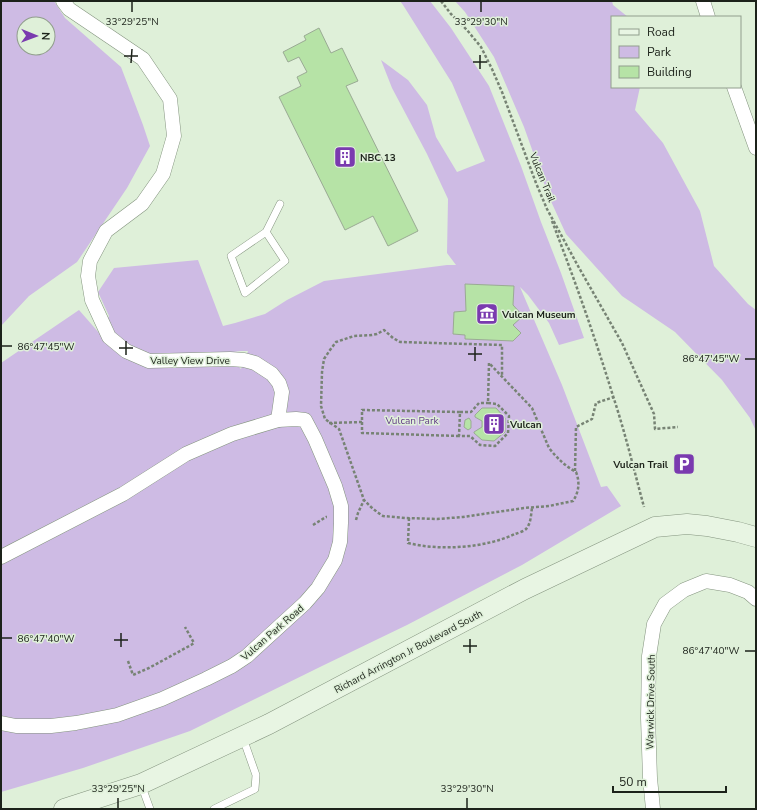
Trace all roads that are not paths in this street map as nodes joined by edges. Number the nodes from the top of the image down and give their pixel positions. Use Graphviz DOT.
graph roads {
  1 [pos="63,1"];
  2 [pos="703,1"];
  3 [pos="708,16"];
  4 [pos="734,88"];
  5 [pos="756,148"];
  6 [pos="280,204"];
  7 [pos="266,232"];
  8 [pos="278,420"];
  9 [pos="756,537"];
  10 [pos="4,556"];
  11 [pos="756,600"];
  12 [pos="1,723"];
  13 [pos="242,736"];
  14 [pos="141,784"];
  15 [pos="64,809"];
  16 [pos="150,809"];
  17 [pos="214,809"];
  18 [pos="653,809"];
  1 -- 8 [label="street, Valley View Drive"];
  2 -- 3 [label="street"];
  4 -- 5 [label="street"];
  6 -- 7 [label="lane"];
  7 -- 7 [label="lane"];
  8 -- 10 [label="street"];
  8 -- 12 [label="street, Vulcan Park Road"];
  9 -- 13 [label="street, Richard Arrington Jr Boulevard South"];
  11 -- 18 [label="street, Warwick Drive South"];
  13 -- 14 [label="street, Richard Arrington Jr Boulevard South"];
  13 -- 17 [label="lane"];
  14 -- 15 [label="street, Richard Arrington Jr Boulevard South"];
  14 -- 16 [label="lane"];
}
